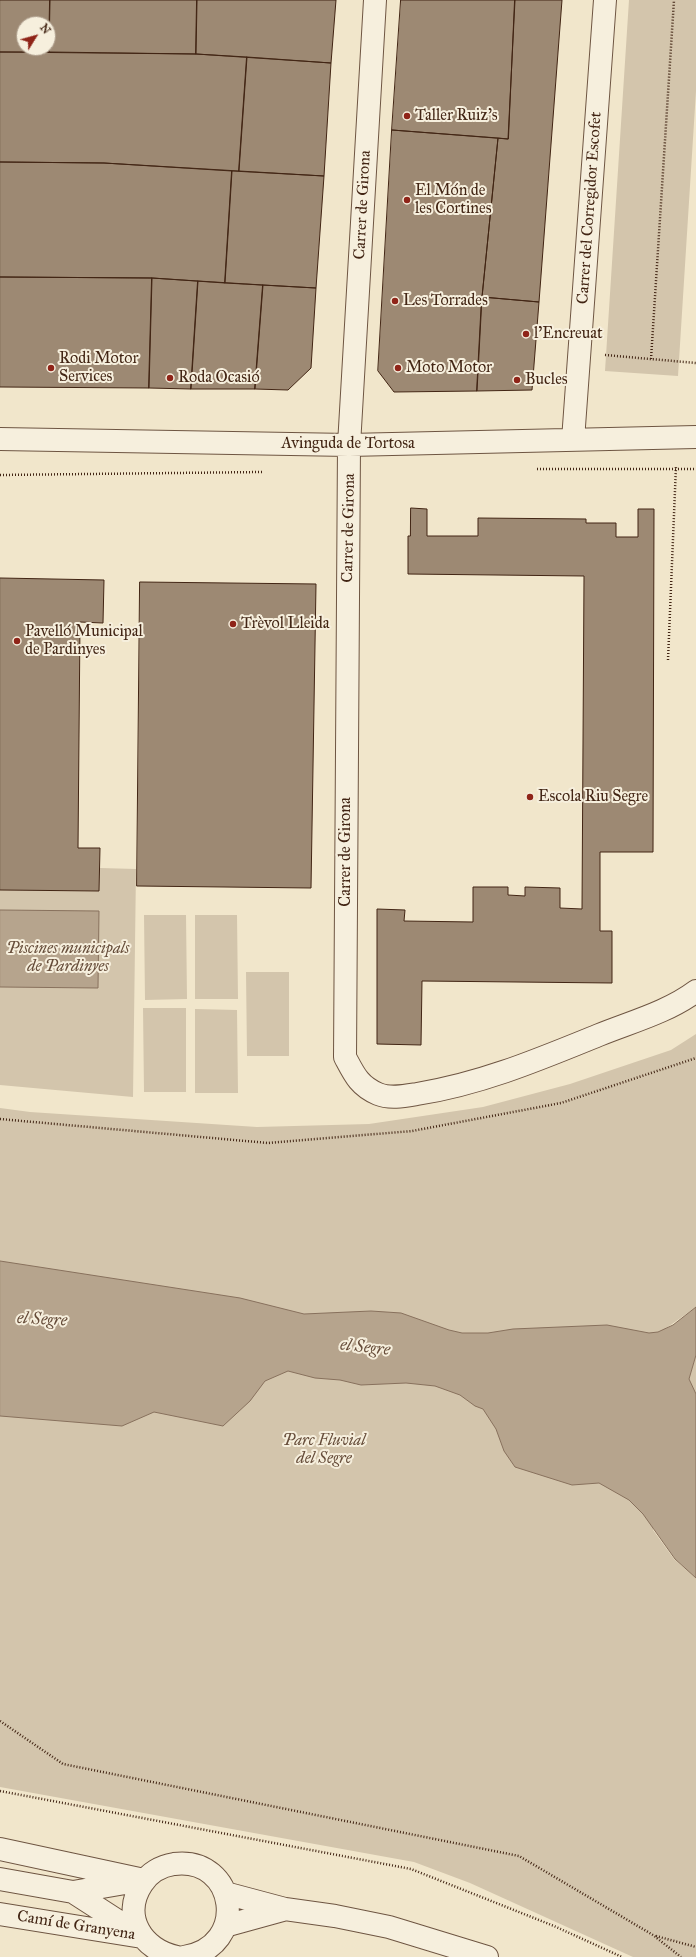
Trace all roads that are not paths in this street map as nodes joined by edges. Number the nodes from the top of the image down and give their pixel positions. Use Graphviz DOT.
graph roads {
  1 [pos="375,0"];
  2 [pos="605,0"];
  3 [pos="0,438"];
  4 [pos="686,438"];
  5 [pos="573,440"];
  6 [pos="349,446"];
  7 [pos="696,991"];
  8 [pos="0,1849"];
  9 [pos="0,1879"];
  10 [pos="144,1880"];
  11 [pos="73,1892"];
  12 [pos="226,1893"];
  13 [pos="285,1909"];
  14 [pos="0,1914"];
  15 [pos="225,1926"];
  16 [pos="142,1937"];
  17 [pos="177,1957"];
  18 [pos="184,1957"];
  19 [pos="487,1957"];
  1 -- 6 [label="street, Carrer de Girona"];
  2 -- 5 [label="street, Carrer del Corregidor Escofet"];
  3 -- 6 [label="street, Avinguda de Tortosa"];
  4 -- 5 [label="street, Avinguda de Tortosa"];
  5 -- 6 [label="street, Avinguda de Tortosa"];
  6 -- 7 [label="street, Carrer de Girona"];
  8 -- 10 [label="street"];
  9 -- 11 [label="street, Camí de Granyena"];
  10 -- 11 [label="street, Camí de Granyena"];
  10 -- 12 [label="street"];
  10 -- 16 [label="street"];
  11 -- 16 [label="street, Camí de Granyena"];
  12 -- 13 [label="street"];
  12 -- 15 [label="street"];
  13 -- 15 [label="street"];
  13 -- 19 [label="street"];
  14 -- 16 [label="street, Camí de Granyena"];
  15 -- 18 [label="street"];
  16 -- 17 [label="street"];
}
